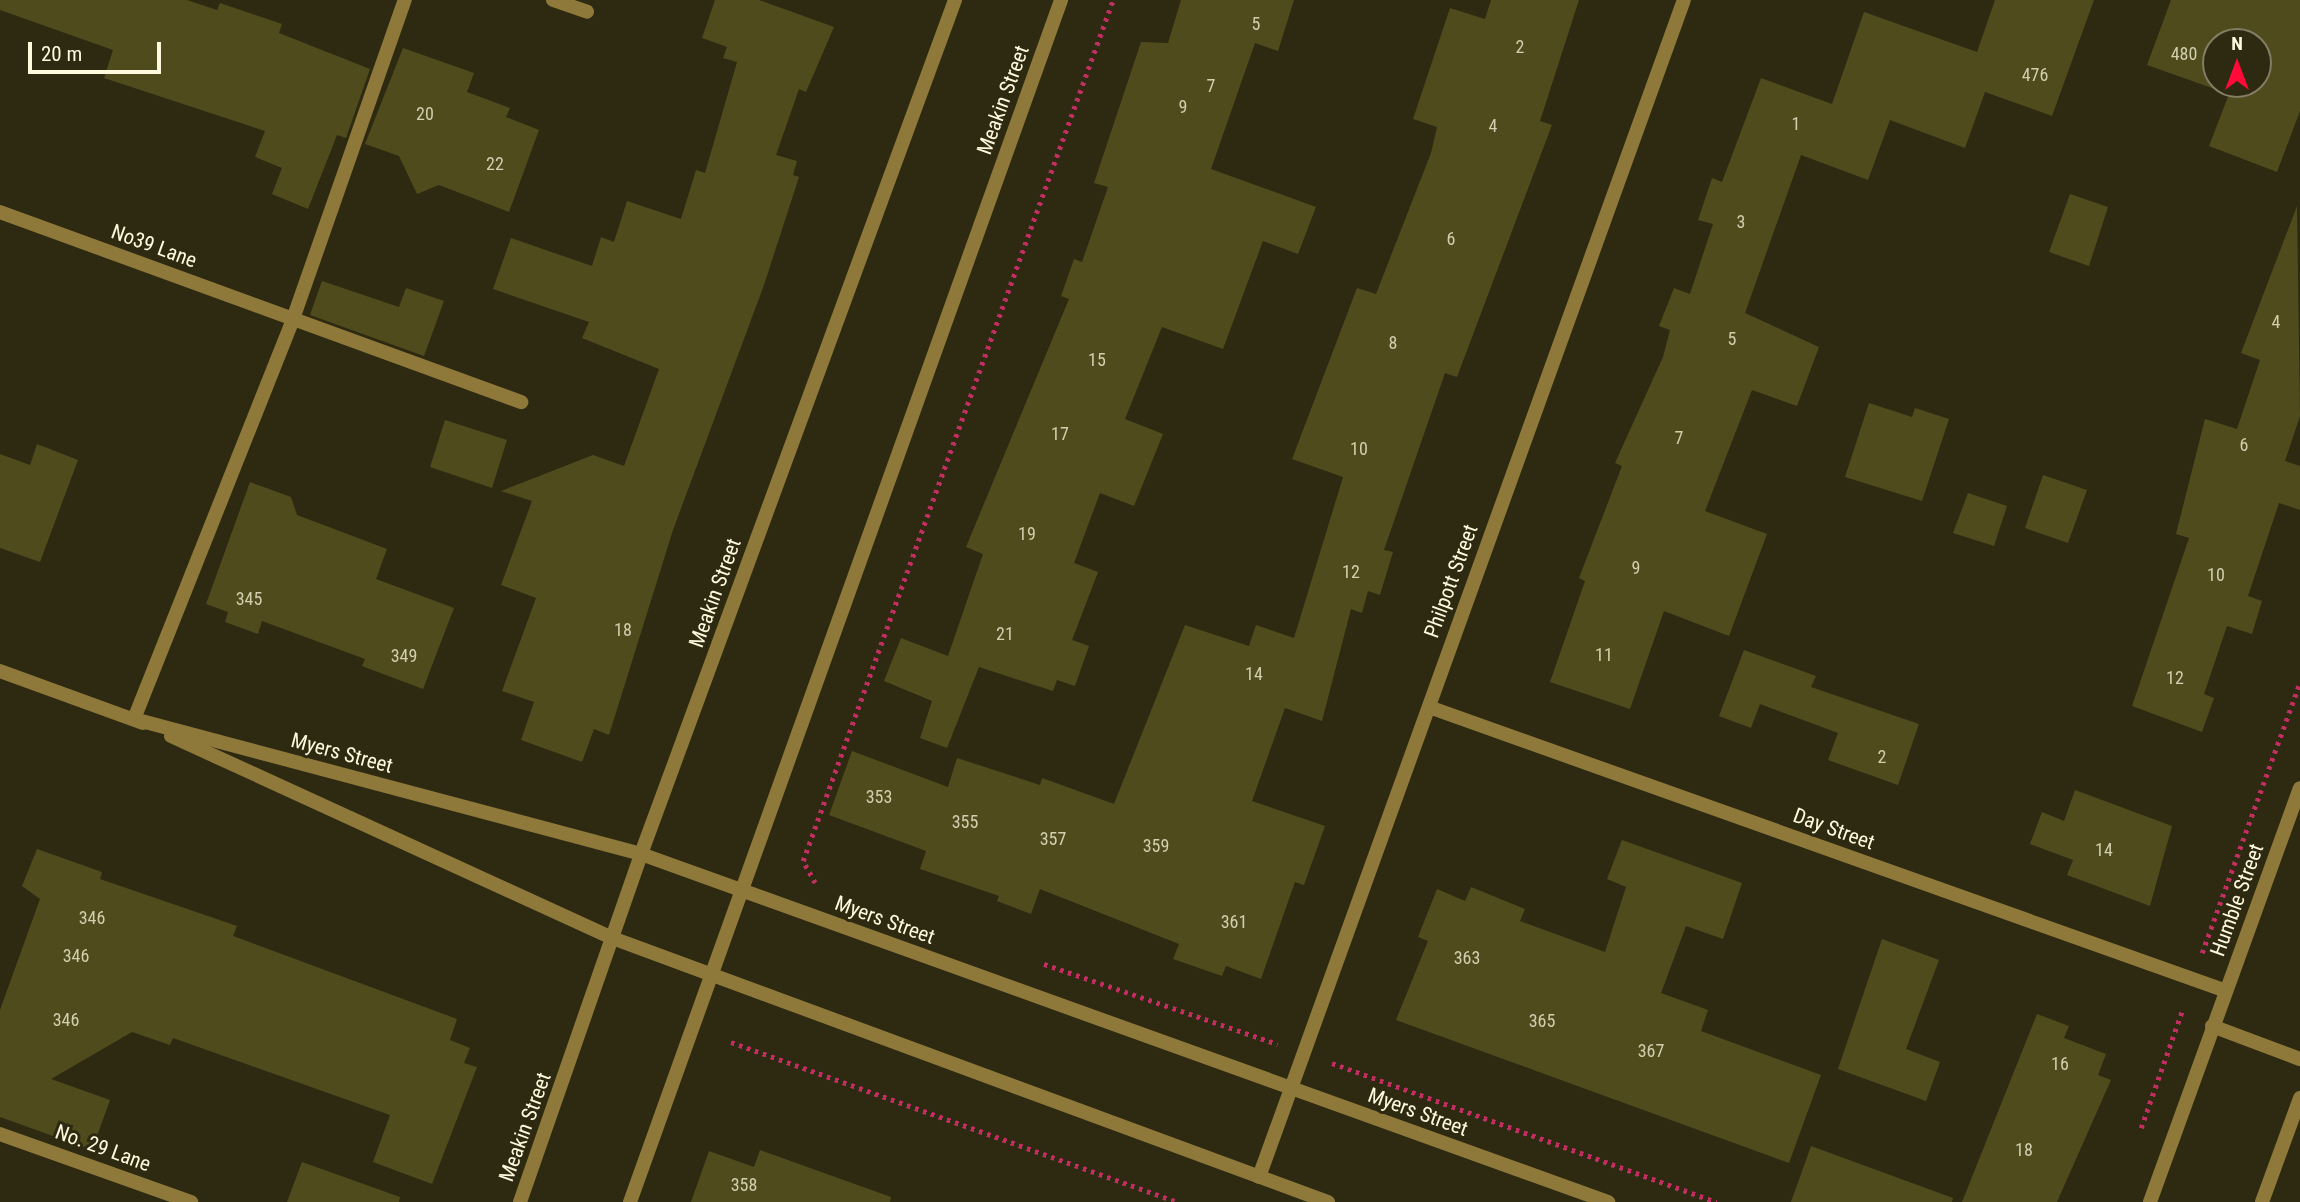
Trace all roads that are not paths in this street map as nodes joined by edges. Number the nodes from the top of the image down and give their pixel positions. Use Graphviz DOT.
graph roads {
  1 [pos="405,0"];
  2 [pos="553,0"];
  3 [pos="955,0"];
  4 [pos="1061,0"];
  5 [pos="1684,0"];
  6 [pos="587,12"];
  7 [pos="0,212"];
  8 [pos="293,319"];
  9 [pos="521,402"];
  10 [pos="0,671"];
  11 [pos="1429,707"];
  12 [pos="134,719"];
  13 [pos="2300,788"];
  14 [pos="641,854"];
  15 [pos="738,890"];
  16 [pos="615,939"];
  17 [pos="708,976"];
  18 [pos="2226,991"];
  19 [pos="2212,1026"];
  20 [pos="2300,1059"];
  21 [pos="1290,1088"];
  22 [pos="2300,1098"];
  23 [pos="0,1134"];
  24 [pos="1259,1177"];
  25 [pos="191,1202"];
  26 [pos="520,1202"];
  27 [pos="630,1202"];
  28 [pos="1328,1202"];
  29 [pos="1608,1202"];
  30 [pos="2150,1202"];
  31 [pos="2262,1202"];
  1 -- 8 [label="street"];
  2 -- 6 [label="street"];
  3 -- 14 [label="street, Meakin Street"];
  4 -- 15 [label="street, Meakin Street"];
  5 -- 11 [label="street, Philpott Street"];
  7 -- 8 [label="street, No39 Lane"];
  8 -- 9 [label="street, No39 Lane"];
  8 -- 12 [label="street"];
  10 -- 12 [label="street, Myers Street"];
  11 -- 18 [label="street, Day Street"];
  11 -- 21 [label="street, Philpott Street"];
  12 -- 14 [label="street, Myers Street"];
  12 -- 16 [label="street, Myers Street"];
  13 -- 18 [label="street, Humble Street"];
  14 -- 15 [label="street, Myers Street"];
  14 -- 16 [label="street, Meakin Street"];
  15 -- 17 [label="street, Meakin Street"];
  15 -- 21 [label="street, Myers Street"];
  16 -- 17 [label="street, Myers Street"];
  16 -- 26 [label="street, Meakin Street"];
  17 -- 24 [label="street, Myers Street"];
  17 -- 27 [label="street, Meakin Street"];
  18 -- 19 [label="street, Humble Street"];
  19 -- 20 [label="street"];
  19 -- 30 [label="street, Humble Street"];
  21 -- 24 [label="street, Philpott Street"];
  21 -- 29 [label="street, Myers Street"];
  22 -- 31 [label="street"];
  23 -- 25 [label="street, No. 29 Lane"];
  24 -- 28 [label="street, Myers Street"];
}
